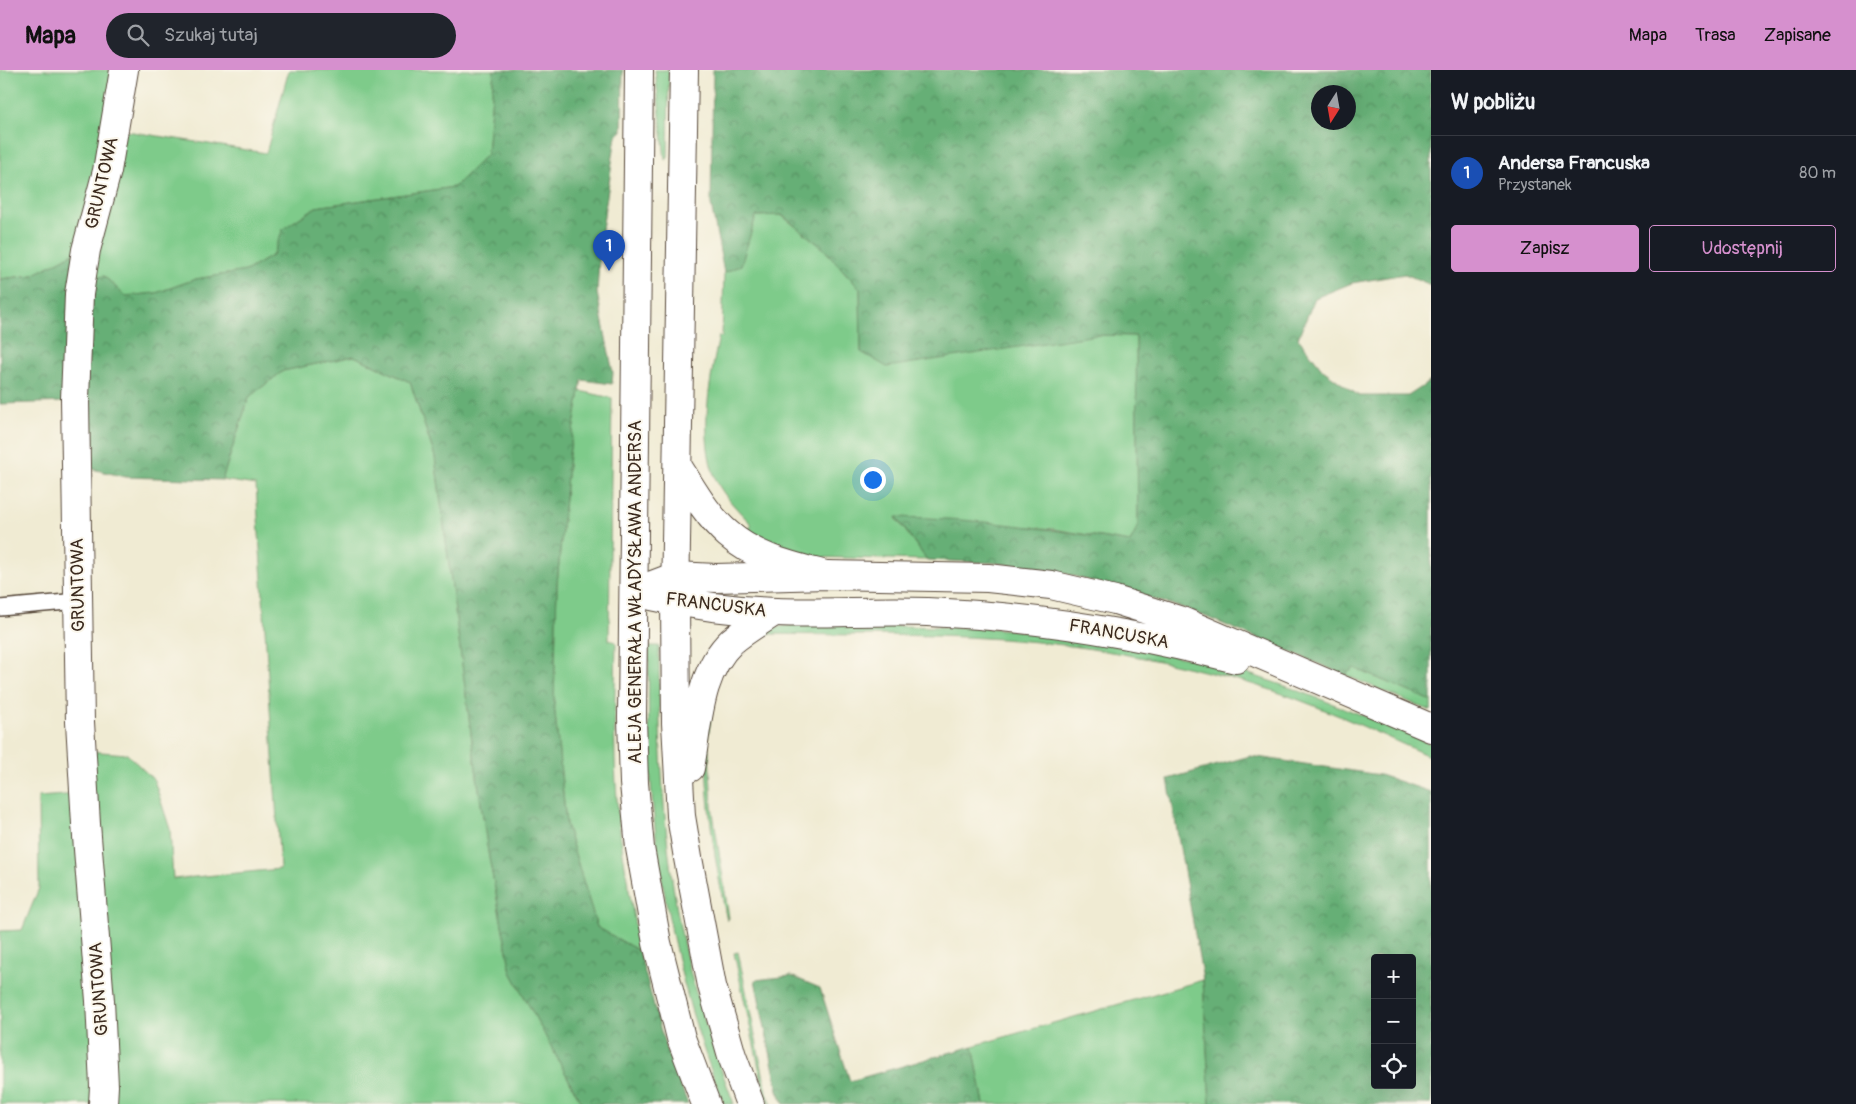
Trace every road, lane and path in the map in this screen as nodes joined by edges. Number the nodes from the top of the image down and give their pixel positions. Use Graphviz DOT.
graph roads {
  1 [pos="124,70"];
  2 [pos="639,70"];
  3 [pos="684,70"];
  4 [pos="678,467"];
  5 [pos="826,575"];
  6 [pos="675,589"];
  7 [pos="634,592"];
  8 [pos="78,601"];
  9 [pos="0,608"];
  10 [pos="774,612"];
  11 [pos="1325,682"];
  12 [pos="1431,728"];
  13 [pos="681,816"];
  14 [pos="103,1104"];
  15 [pos="706,1104"];
  16 [pos="750,1104"];
  1 -- 8 [label="street, GRUNTOWA"];
  2 -- 7 [label="street, ALEJA GENERAŁA WŁADYSŁAWA ANDERSA"];
  3 -- 4 [label="street"];
  4 -- 5 [label="street"];
  4 -- 6 [label="street"];
  5 -- 6 [label="street, FRANCUSKA"];
  5 -- 11 [label="street, FRANCUSKA"];
  6 -- 7 [label="street, FRANCUSKA"];
  6 -- 10 [label="street, FRANCUSKA"];
  6 -- 13 [label="street"];
  7 -- 15 [label="street, ALEJA GENERAŁA WŁADYSŁAWA ANDERSA"];
  8 -- 9 [label="lane"];
  8 -- 14 [label="street, GRUNTOWA"];
  10 -- 11 [label="street, FRANCUSKA"];
  10 -- 13 [label="street"];
  11 -- 12 [label="street, FRANCUSKA"];
  13 -- 16 [label="street"];
}
